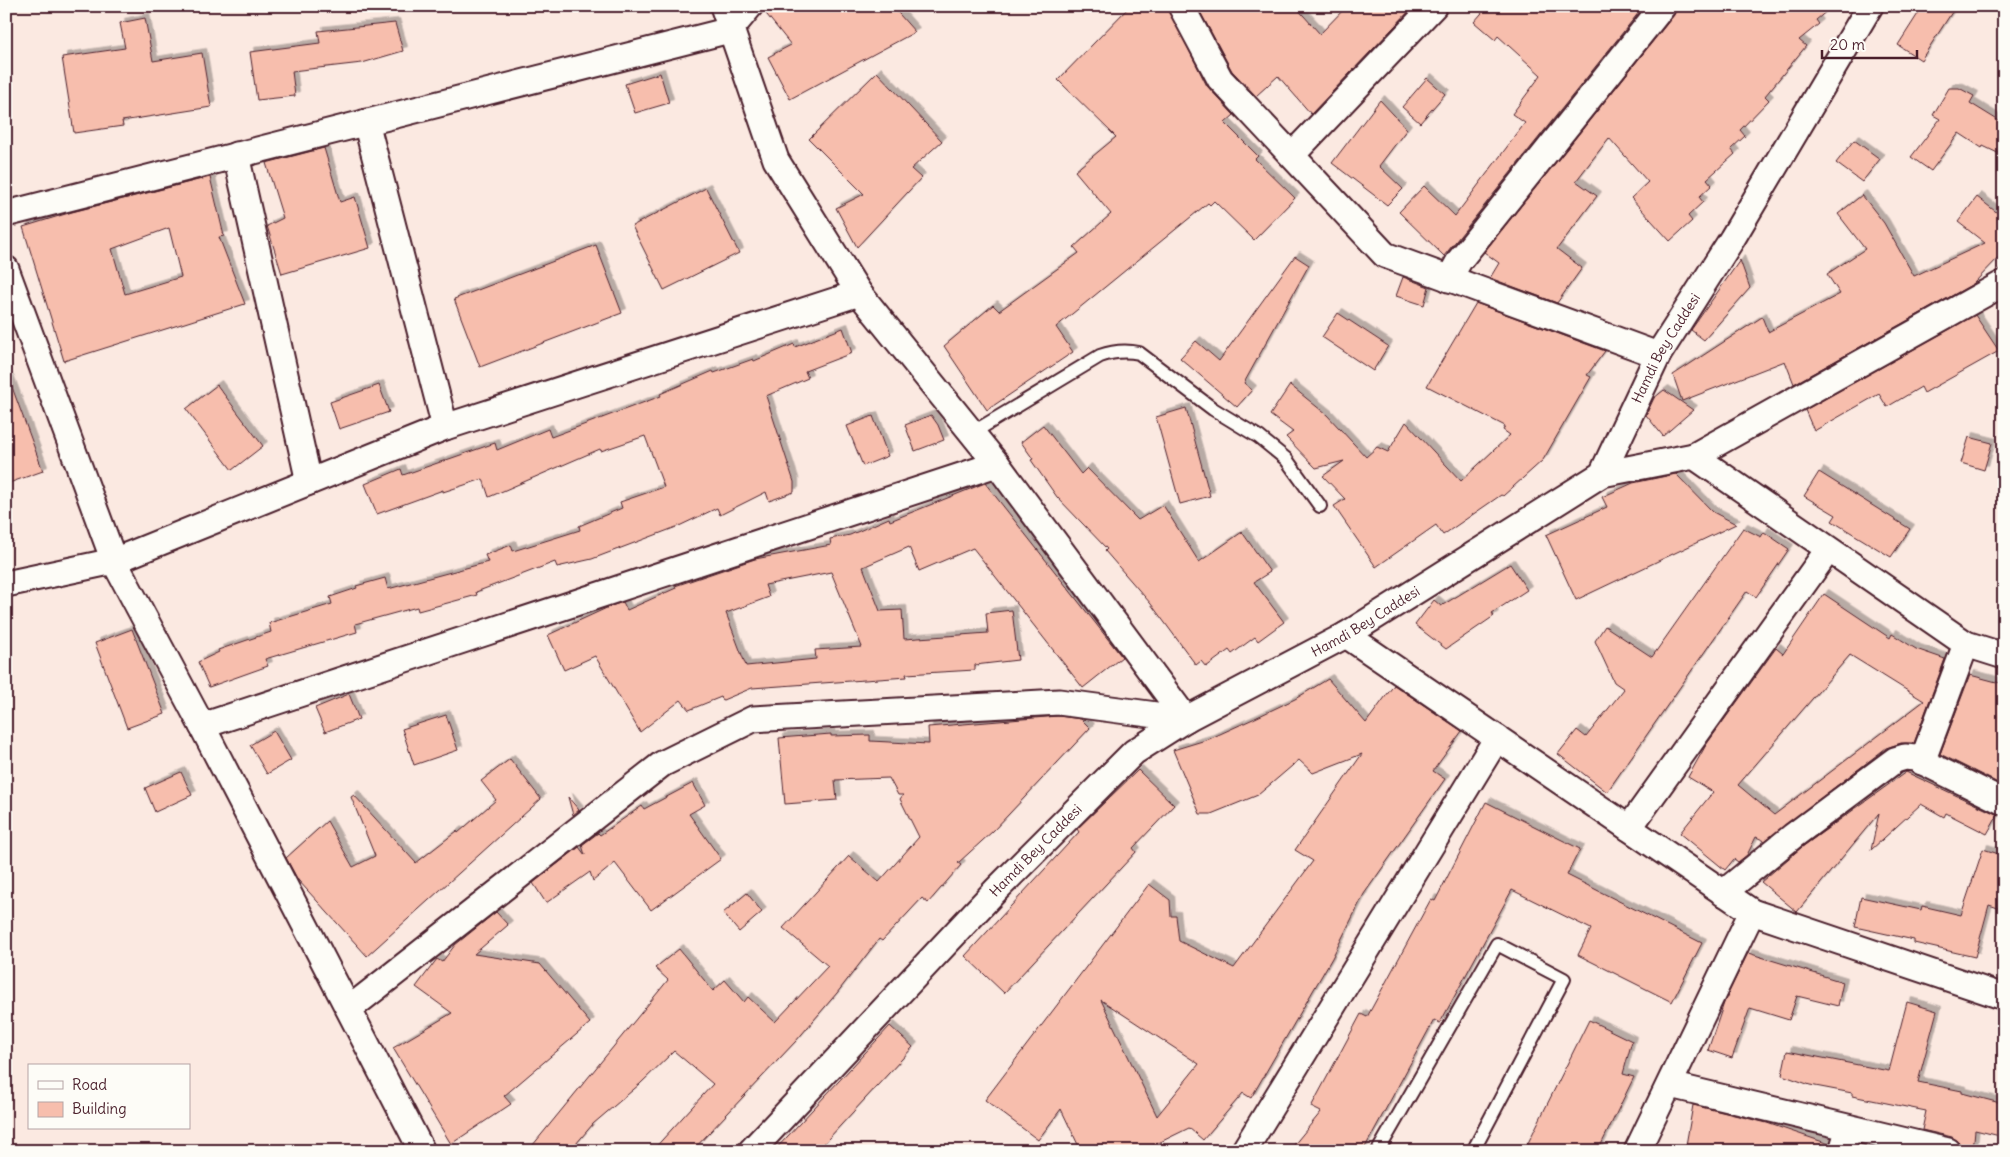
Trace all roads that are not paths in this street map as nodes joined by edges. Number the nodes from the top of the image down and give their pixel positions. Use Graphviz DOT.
graph roads {
  1 [pos="750,6"];
  2 [pos="1181,6"];
  3 [pos="1434,6"];
  4 [pos="1663,6"];
  5 [pos="1870,6"];
  6 [pos="727,18"];
  7 [pos="366,122"];
  8 [pos="236,155"];
  9 [pos="1292,155"];
  10 [pos="6,214"];
  11 [pos="6,269"];
  12 [pos="1449,278"];
  13 [pos="2004,283"];
  14 [pos="859,293"];
  15 [pos="1658,354"];
  16 [pos="445,427"];
  17 [pos="972,433"];
  18 [pos="1694,456"];
  19 [pos="997,464"];
  20 [pos="1602,474"];
  21 [pos="309,482"];
  22 [pos="1320,506"];
  23 [pos="1828,550"];
  24 [pos="114,562"];
  25 [pos="6,584"];
  26 [pos="1346,635"];
  27 [pos="1966,644"];
  28 [pos="2004,656"];
  29 [pos="1186,720"];
  30 [pos="202,726"];
  31 [pos="1497,738"];
  32 [pos="1922,762"];
  33 [pos="2004,802"];
  34 [pos="1629,828"];
  35 [pos="1723,893"];
  36 [pos="1752,912"];
  37 [pos="2004,998"];
  38 [pos="348,1009"];
  39 [pos="1670,1085"];
  40 [pos="1846,1140"];
  41 [pos="422,1151"];
  42 [pos="751,1151"];
  43 [pos="1244,1151"];
  44 [pos="1378,1151"];
  45 [pos="1473,1151"];
  46 [pos="1637,1151"];
  47 [pos="1948,1151"];
  1 -- 6 [label="street"];
  2 -- 9 [label="street"];
  3 -- 9 [label="street"];
  4 -- 12 [label="street"];
  5 -- 15 [label="street, Hamdi Bey Caddesi"];
  6 -- 7 [label="street"];
  6 -- 14 [label="street"];
  7 -- 8 [label="street"];
  7 -- 16 [label="street"];
  8 -- 10 [label="street"];
  8 -- 21 [label="street"];
  9 -- 12 [label="street"];
  11 -- 24 [label="street"];
  12 -- 15 [label="street"];
  13 -- 18 [label="street"];
  14 -- 16 [label="street"];
  14 -- 17 [label="street"];
  15 -- 20 [label="street, Hamdi Bey Caddesi"];
  16 -- 21 [label="street"];
  17 -- 19 [label="street"];
  17 -- 22 [label="lane"];
  18 -- 20 [label="street"];
  18 -- 23 [label="street"];
  19 -- 29 [label="street"];
  19 -- 30 [label="street"];
  20 -- 26 [label="street, Hamdi Bey Caddesi"];
  21 -- 24 [label="street"];
  23 -- 27 [label="street"];
  23 -- 34 [label="street"];
  24 -- 25 [label="street"];
  24 -- 30 [label="street"];
  26 -- 29 [label="street, Hamdi Bey Caddesi"];
  26 -- 31 [label="street"];
  27 -- 28 [label="street"];
  27 -- 32 [label="street"];
  29 -- 38 [label="street"];
  29 -- 42 [label="street, Hamdi Bey Caddesi"];
  30 -- 38 [label="street"];
  31 -- 34 [label="street"];
  31 -- 43 [label="street"];
  32 -- 33 [label="street"];
  32 -- 35 [label="street"];
  34 -- 35 [label="street"];
  35 -- 36 [label="street"];
  36 -- 37 [label="street"];
  36 -- 39 [label="street"];
  38 -- 41 [label="street"];
  39 -- 40 [label="street"];
  39 -- 46 [label="street"];
  40 -- 47 [label="street"];
  44 -- 45 [label="lane"];
}
